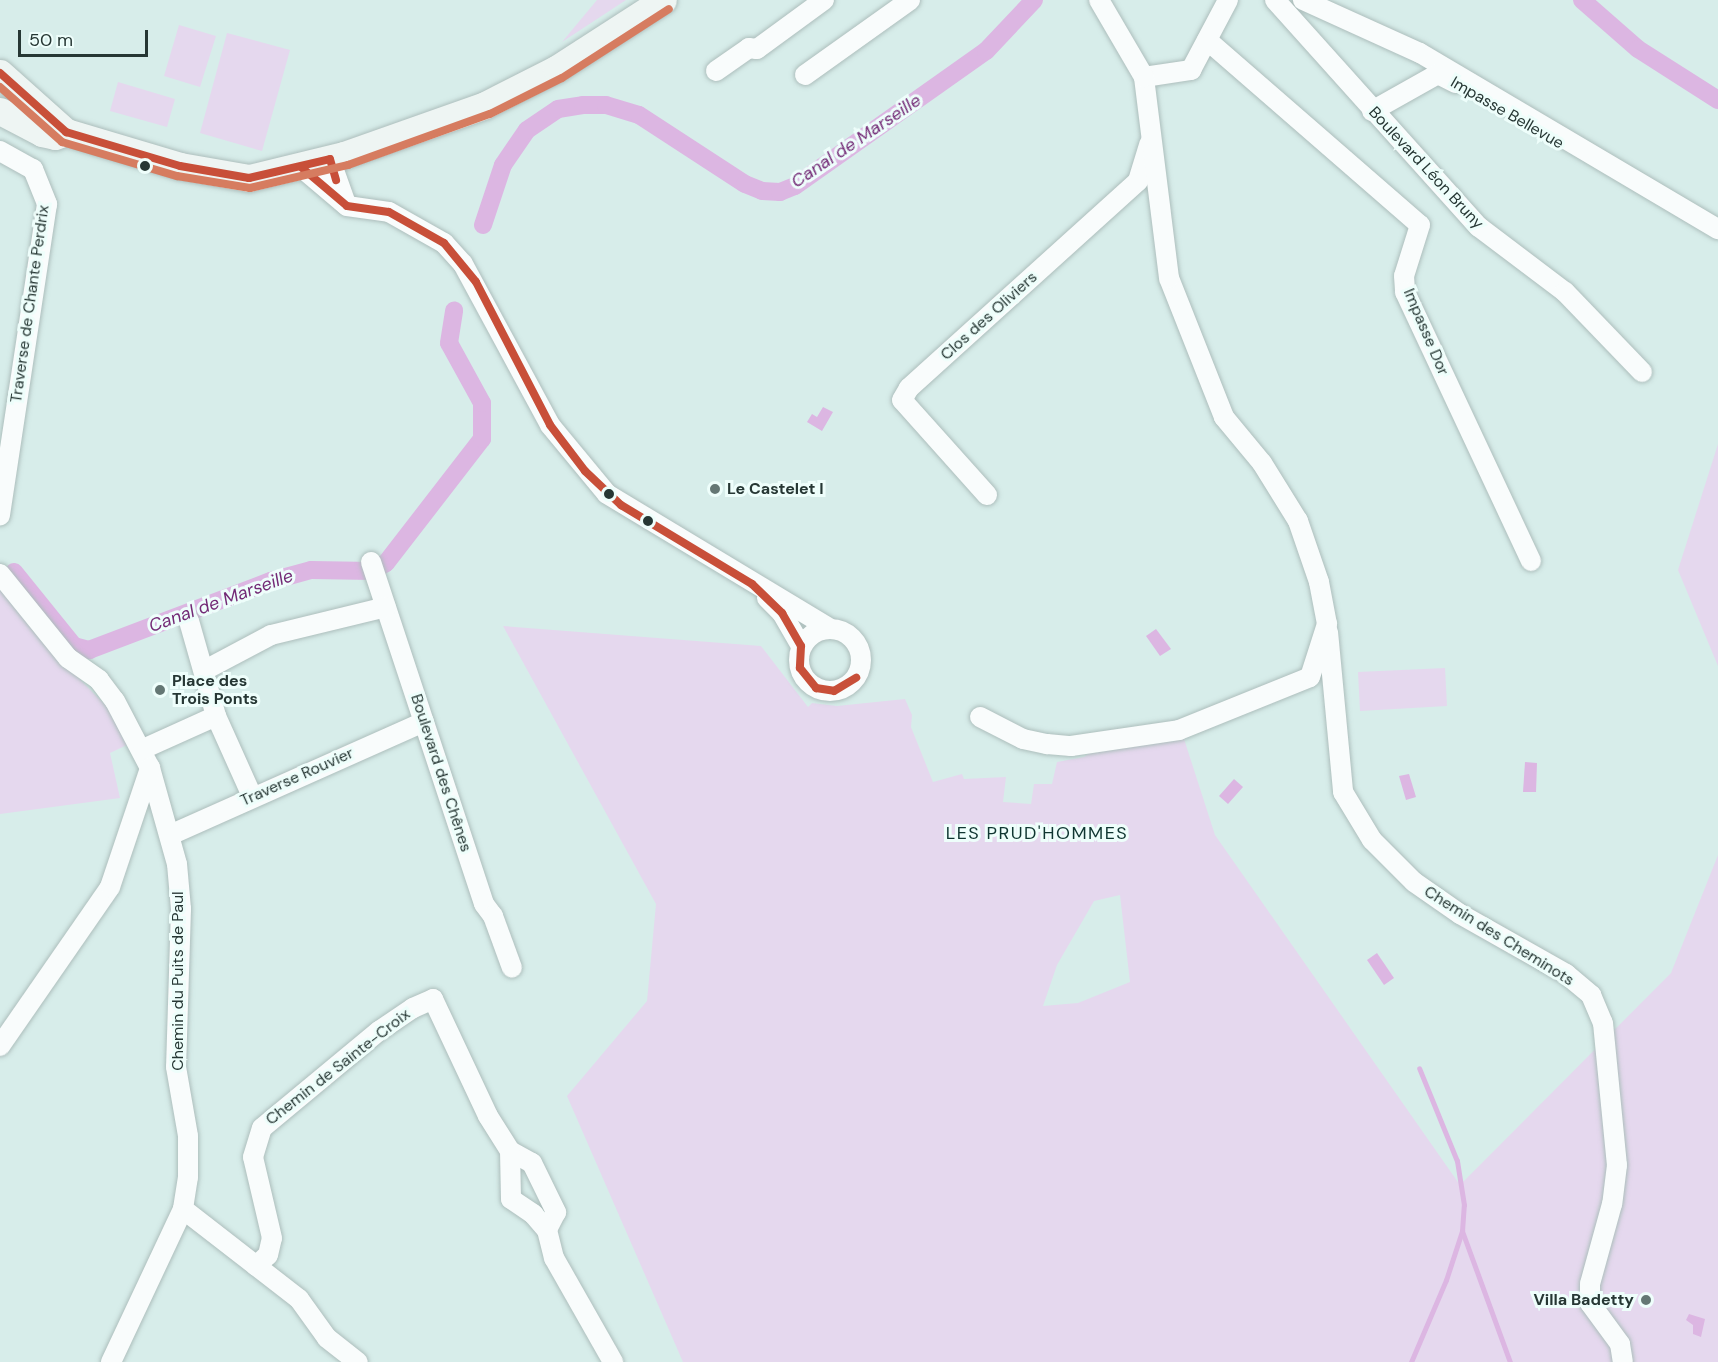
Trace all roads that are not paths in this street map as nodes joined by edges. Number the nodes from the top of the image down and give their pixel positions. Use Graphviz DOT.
graph roads {
  1 [pos="824,0"];
  2 [pos="910,0"];
  3 [pos="1099,0"];
  4 [pos="1228,0"];
  5 [pos="1275,0"];
  6 [pos="1303,0"];
  7 [pos="660,1"];
  8 [pos="1207,40"];
  9 [pos="716,71"];
  10 [pos="0,72"];
  11 [pos="805,75"];
  12 [pos="1144,77"];
  13 [pos="0,111"];
  14 [pos="1372,111"];
  15 [pos="66,132"];
  16 [pos="1151,135"];
  17 [pos="0,152"];
  18 [pos="330,159"];
  19 [pos="301,167"];
  20 [pos="1641,194"];
  21 [pos="347,207"];
  22 [pos="1718,229"];
  23 [pos="1642,372"];
  24 [pos="987,495"];
  25 [pos="0,515"];
  26 [pos="1531,561"];
  27 [pos="373,569"];
  28 [pos="0,574"];
  29 [pos="752,584"];
  30 [pos="386,607"];
  31 [pos="189,621"];
  32 [pos="1327,624"];
  33 [pos="829,628"];
  34 [pos="801,646"];
  35 [pos="205,670"];
  36 [pos="216,716"];
  37 [pos="980,717"];
  38 [pos="424,722"];
  39 [pos="143,749"];
  40 [pos="150,768"];
  41 [pos="252,796"];
  42 [pos="170,835"];
  43 [pos="512,968"];
  44 [pos="0,1046"];
  45 [pos="510,1150"];
  46 [pos="183,1209"];
  47 [pos="547,1230"];
  48 [pos="256,1266"];
  49 [pos="111,1362"];
  50 [pos="358,1362"];
  51 [pos="613,1362"];
  52 [pos="1623,1362"];
  1 -- 9 [label="street"];
  2 -- 11 [label="street"];
  3 -- 12 [label="street"];
  4 -- 8 [label="street"];
  5 -- 14 [label="street, Boulevard Léon Bruny"];
  6 -- 22 [label="street"];
  7 -- 18 [label="street"];
  8 -- 12 [label="street"];
  8 -- 26 [label="street, Impasse Dor"];
  10 -- 15 [label="street"];
  12 -- 16 [label="street, Chemin des Cheminots"];
  13 -- 15 [label="street"];
  14 -- 20 [label="street, Impasse Bellevue"];
  14 -- 23 [label="street, Boulevard Léon Bruny"];
  15 -- 19 [label="street"];
  16 -- 24 [label="street, Clos des Oliviers"];
  16 -- 32 [label="street, Chemin des Cheminots"];
  17 -- 25 [label="street, Traverse de Chante Perdrix"];
  18 -- 19 [label="street"];
  18 -- 21 [label="street"];
  19 -- 21 [label="street"];
  21 -- 29 [label="street"];
  27 -- 30 [label="street, Boulevard des Chênes"];
  28 -- 39 [label="street"];
  29 -- 33 [label="street"];
  29 -- 34 [label="street"];
  30 -- 35 [label="street"];
  30 -- 38 [label="street, Boulevard des Chênes"];
  31 -- 35 [label="street"];
  32 -- 37 [label="street"];
  32 -- 52 [label="street, Chemin des Cheminots"];
  33 -- 34 [label="street"];
  33 -- 34 [label="street"];
  35 -- 36 [label="street"];
  36 -- 39 [label="street"];
  36 -- 41 [label="street"];
  38 -- 41 [label="street, Traverse Rouvier"];
  38 -- 43 [label="street, Boulevard des Chênes"];
  39 -- 40 [label="street, Chemin du Puits de Paul"];
  40 -- 42 [label="street, Chemin du Puits de Paul"];
  40 -- 44 [label="street"];
  41 -- 42 [label="street, Traverse Rouvier"];
  42 -- 46 [label="street, Chemin du Puits de Paul"];
  45 -- 47 [label="street"];
  45 -- 47 [label="street"];
  45 -- 48 [label="street, Chemin de Sainte-Croix"];
  46 -- 48 [label="street"];
  46 -- 49 [label="street, Chemin du Puits de Paul"];
  47 -- 51 [label="street"];
  48 -- 50 [label="street"];
}
